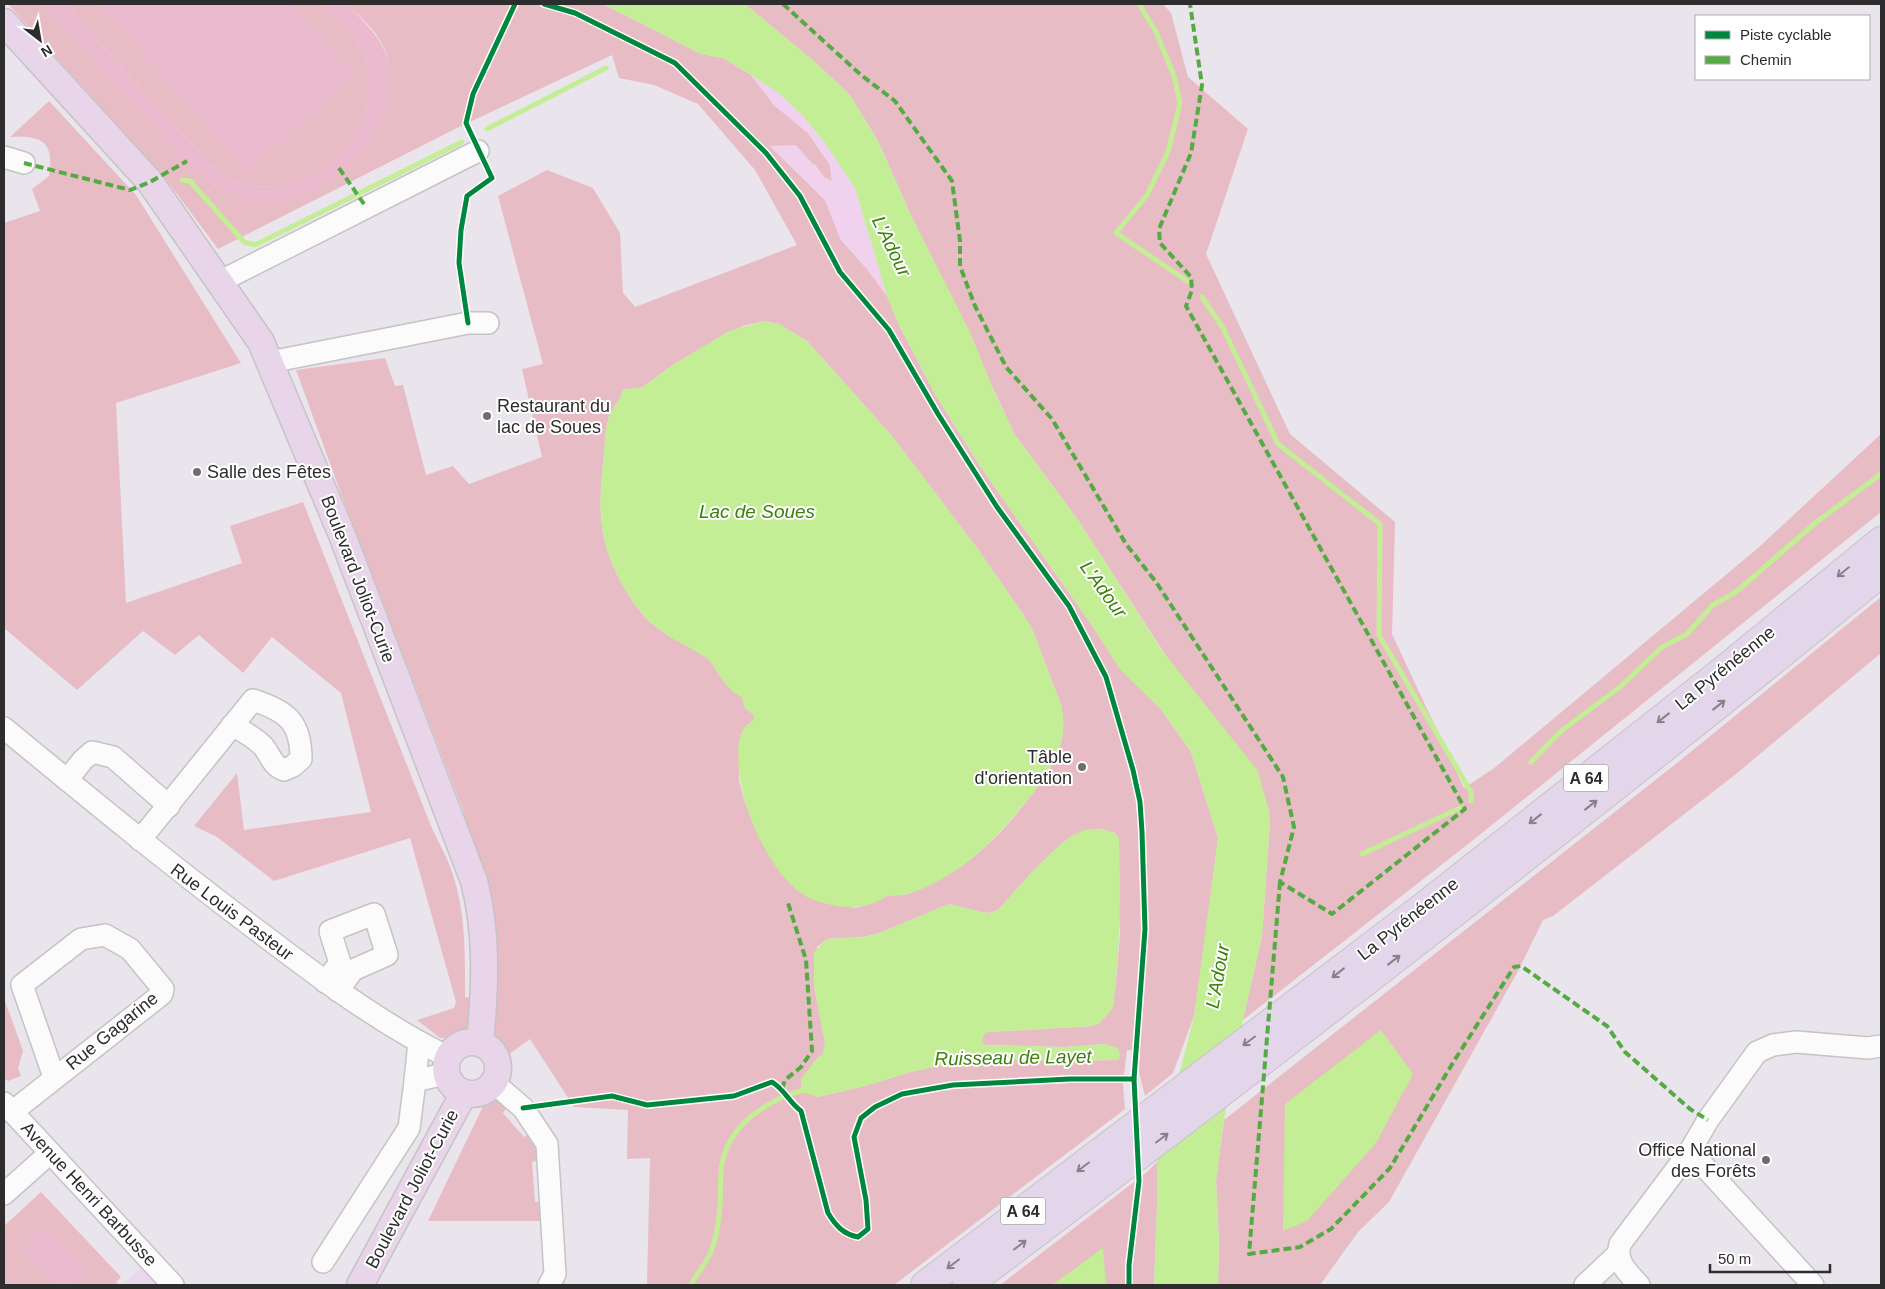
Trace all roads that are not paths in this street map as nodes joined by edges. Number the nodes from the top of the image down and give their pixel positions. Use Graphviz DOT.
graph roads {
  1 [pos="4,22"];
  2 [pos="478,151"];
  3 [pos="219,282"];
  4 [pos="488,323"];
  5 [pos="270,362"];
  6 [pos="1881,541"];
  7 [pos="1881,573"];
  8 [pos="232,725"];
  9 [pos="4,728"];
  10 [pos="67,780"];
  11 [pos="169,806"];
  12 [pos="140,840"];
  13 [pos="1294,1022"];
  14 [pos="419,1042"];
  15 [pos="480,1043"];
  16 [pos="1881,1046"];
  17 [pos="453,1075"];
  18 [pos="54,1077"];
  19 [pos="415,1081"];
  20 [pos="494,1083"];
  21 [pos="8,1107"];
  22 [pos="1690,1151"];
  23 [pos="50,1153"];
  24 [pos="4,1194"];
  25 [pos="1617,1254"];
  26 [pos="323,1262"];
  27 [pos="174,1285"];
  28 [pos="360,1285"];
  29 [pos="548,1285"];
  30 [pos="925,1285"];
  31 [pos="967,1285"];
  32 [pos="1585,1285"];
  33 [pos="1640,1285"];
  34 [pos="1813,1285"];
  1 -- 3 [label="main road, Boulevard Joliot-Curie"];
  2 -- 3 [label="street"];
  3 -- 5 [label="main road, Boulevard Joliot-Curie"];
  4 -- 5 [label="street"];
  5 -- 15 [label="main road, Boulevard Joliot-Curie"];
  6 -- 13 [label="highway, La Pyrénéenne / A 64, one-way"];
  13 -- 7 [label="highway, La Pyrénéenne / A 64, one-way"];
  8 -- 11 [label="street"];
  9 -- 10 [label="street, Rue Louis Pasteur"];
  10 -- 11 [label="street"];
  10 -- 12 [label="street, Rue Louis Pasteur"];
  11 -- 12 [label="street"];
  12 -- 14 [label="street, Rue Louis Pasteur"];
  13 -- 30 [label="highway, La Pyrénéenne / A 64, one-way"];
  31 -- 13 [label="highway, La Pyrénéenne / A 64, one-way"];
  14 -- 17 [label="street, Rue Louis Pasteur"];
  14 -- 19 [label="street"];
  15 -- 17 [label="main road, Boulevard Joliot-Curie"];
  15 -- 20 [label="main road"];
  16 -- 22 [label="street"];
  17 -- 19 [label="street"];
  17 -- 20 [label="main road, Boulevard Joliot-Curie"];
  17 -- 28 [label="main road, Boulevard Joliot-Curie"];
  18 -- 18 [label="street, Rue Gagarine"];
  18 -- 21 [label="street, Rue Gagarine"];
  19 -- 26 [label="street"];
  20 -- 29 [label="street"];
  21 -- 23 [label="street, Avenue Henri Barbusse"];
  22 -- 25 [label="street"];
  22 -- 34 [label="street"];
  23 -- 24 [label="street"];
  23 -- 27 [label="street, Avenue Henri Barbusse"];
  25 -- 32 [label="street"];
  25 -- 33 [label="street"];
}
